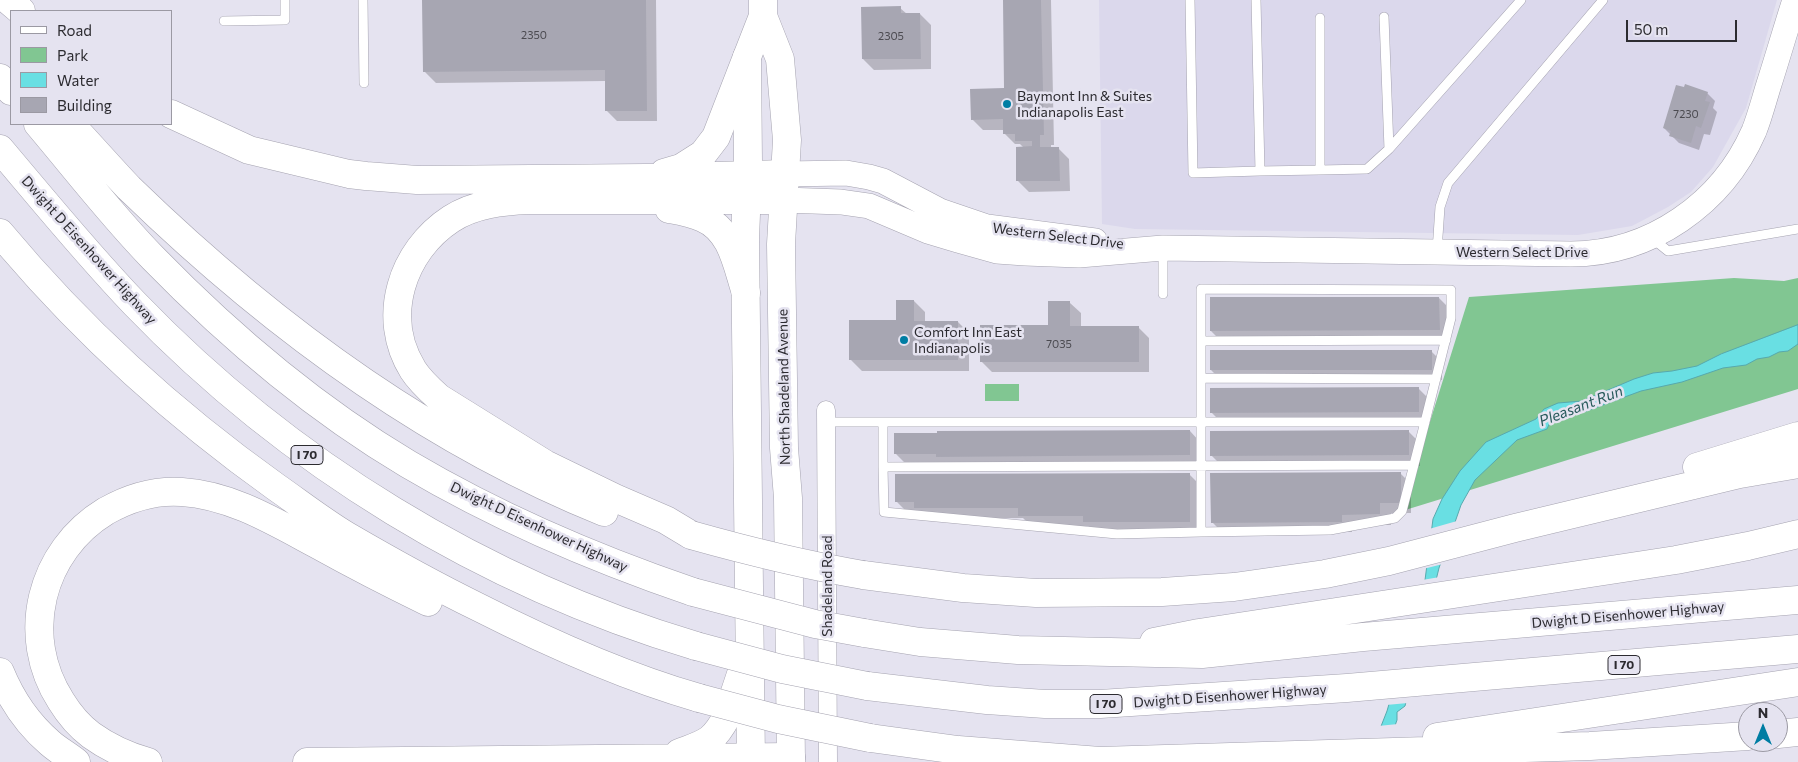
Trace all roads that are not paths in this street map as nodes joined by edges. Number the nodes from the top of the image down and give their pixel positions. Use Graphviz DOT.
graph roads {
  1 [pos="8,0"];
  2 [pos="285,0"];
  3 [pos="362,0"];
  4 [pos="1190,0"];
  5 [pos="1256,0"];
  6 [pos="1521,0"];
  7 [pos="1603,0"];
  8 [pos="1794,0"];
  9 [pos="763,8"];
  10 [pos="20,10"];
  11 [pos="1384,17"];
  12 [pos="1320,18"];
  13 [pos="224,21"];
  14 [pos="0,56"];
  15 [pos="747,57"];
  16 [pos="10,65"];
  17 [pos="0,78"];
  18 [pos="364,83"];
  19 [pos="10,90"];
  20 [pos="172,114"];
  21 [pos="39,125"];
  22 [pos="71,125"];
  23 [pos="0,148"];
  24 [pos="1389,149"];
  25 [pos="1320,170"];
  26 [pos="1260,171"];
  27 [pos="784,187"];
  28 [pos="747,188"];
  29 [pos="639,189"];
  30 [pos="1798,229"];
  31 [pos="0,233"];
  32 [pos="1650,237"];
  33 [pos="1162,248"];
  34 [pos="1437,252"];
  35 [pos="746,293"];
  36 [pos="1163,294"];
  37 [pos="1446,340"];
  38 [pos="1201,341"];
  39 [pos="1201,378"];
  40 [pos="1436,379"];
  41 [pos="826,416"];
  42 [pos="883,422"];
  43 [pos="1201,422"];
  44 [pos="1425,422"];
  45 [pos="1798,436"];
  46 [pos="1798,464"];
  47 [pos="1414,465"];
  48 [pos="1201,466"];
  49 [pos="883,467"];
  50 [pos="1515,528"];
  51 [pos="1201,532"];
  52 [pos="1798,534"];
  53 [pos="691,535"];
  54 [pos="1798,600"];
  55 [pos="541,639"];
  56 [pos="749,650"];
  57 [pos="1798,650"];
  58 [pos="1098,652"];
  59 [pos="0,672"];
  60 [pos="1798,682"];
  61 [pos="1738,737"];
  62 [pos="1428,745"];
  63 [pos="668,757"];
  64 [pos="751,760"];
  65 [pos="791,760"];
  66 [pos="76,762"];
  67 [pos="148,762"];
  68 [pos="307,762"];
  69 [pos="828,762"];
  1 -- 10 [label="main road"];
  2 -- 13 [label="lane"];
  3 -- 18 [label="lane"];
  4 -- 26 [label="lane"];
  5 -- 26 [label="lane"];
  6 -- 24 [label="lane"];
  7 -- 34 [label="lane"];
  8 -- 32 [label="street, Western Select Drive"];
  9 -- 15 [label="main road, North Shadeland Avenue"];
  9 -- 27 [label="main road, North Shadeland Avenue"];
  11 -- 24 [label="lane"];
  12 -- 25 [label="lane"];
  14 -- 16 [label="main road"];
  15 -- 28 [label="main road, North Shadeland Avenue"];
  15 -- 29 [label="main road"];
  17 -- 19 [label="main road"];
  20 -- 29 [label="main road"];
  21 -- 58 [label="main road, Dwight D Eisenhower Highway, bridge"];
  22 -- 53 [label="main road"];
  23 -- 57 [label="main road, Dwight D Eisenhower Highway / I 70, bridge"];
  24 -- 25 [label="lane"];
  25 -- 26 [label="lane"];
  27 -- 28 [label="main road"];
  27 -- 33 [label="street, Western Select Drive"];
  27 -- 65 [label="main road, North Shadeland Avenue"];
  28 -- 29 [label="main road"];
  28 -- 35 [label="main road, North Shadeland Avenue"];
  29 -- 35 [label="main road"];
  29 -- 53 [label="main road"];
  30 -- 32 [label="lane"];
  31 -- 55 [label="main road"];
  32 -- 34 [label="street, Western Select Drive"];
  33 -- 34 [label="street, Western Select Drive"];
  33 -- 36 [label="lane"];
  35 -- 56 [label="main road, North Shadeland Avenue"];
  37 -- 38 [label="lane"];
  37 -- 38 [label="lane"];
  37 -- 40 [label="lane"];
  38 -- 39 [label="lane"];
  39 -- 40 [label="lane"];
  39 -- 43 [label="lane"];
  40 -- 44 [label="lane"];
  41 -- 42 [label="lane"];
  41 -- 69 [label="street, Shadeland Road"];
  42 -- 43 [label="lane"];
  42 -- 49 [label="lane"];
  43 -- 44 [label="lane"];
  43 -- 48 [label="lane"];
  44 -- 47 [label="lane"];
  45 -- 50 [label="main road"];
  46 -- 50 [label="main road"];
  47 -- 48 [label="lane"];
  47 -- 51 [label="lane"];
  48 -- 49 [label="lane"];
  48 -- 51 [label="lane"];
  49 -- 51 [label="lane"];
  50 -- 53 [label="main road, bridge"];
  52 -- 58 [label="main road"];
  54 -- 58 [label="main road, Dwight D Eisenhower Highway"];
  55 -- 62 [label="main road, bridge"];
  55 -- 67 [label="main road"];
  56 -- 63 [label="main road"];
  56 -- 64 [label="main road, North Shadeland Avenue"];
  59 -- 66 [label="main road"];
  60 -- 62 [label="main road"];
  61 -- 62 [label="main road"];
  63 -- 64 [label="main road"];
  63 -- 68 [label="main road"];
  64 -- 65 [label="main road"];
}
